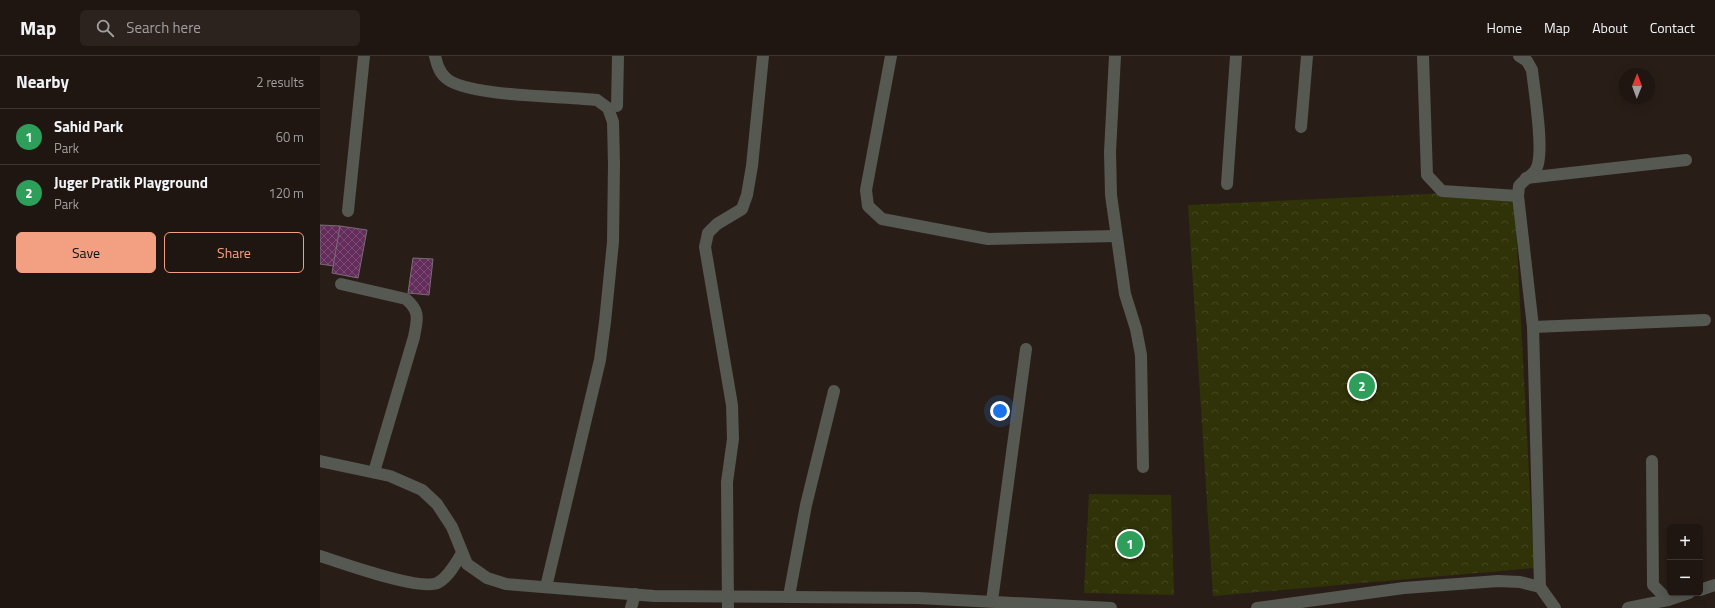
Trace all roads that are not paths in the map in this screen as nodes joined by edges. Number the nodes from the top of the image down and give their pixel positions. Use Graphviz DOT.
graph roads {
  1 [pos="364,56"];
  2 [pos="435,56"];
  3 [pos="618,56"];
  4 [pos="763,56"];
  5 [pos="891,56"];
  6 [pos="1115,56"];
  7 [pos="1236,56"];
  8 [pos="1307,56"];
  9 [pos="1423,56"];
  10 [pos="1519,56"];
  11 [pos="617,106"];
  12 [pos="1301,127"];
  13 [pos="1686,160"];
  14 [pos="1526,178"];
  15 [pos="1227,184"];
  16 [pos="1518,196"];
  17 [pos="348,211"];
  18 [pos="1116,236"];
  19 [pos="341,284"];
  20 [pos="1705,320"];
  21 [pos="1534,326"];
  22 [pos="1026,349"];
  23 [pos="834,391"];
  24 [pos="320,461"];
  25 [pos="1652,461"];
  26 [pos="1144,467"];
  27 [pos="374,472"];
  28 [pos="462,553"];
  29 [pos="320,556"];
  30 [pos="1715,585"];
  31 [pos="546,587"];
  32 [pos="1540,587"];
  33 [pos="1703,589"];
  34 [pos="635,594"];
  35 [pos="728,595"];
  36 [pos="788,596"];
  37 [pos="1680,596"];
  38 [pos="1668,600"];
  39 [pos="992,601"];
  40 [pos="919,603"];
  41 [pos="1073,607"];
  42 [pos="631,608"];
  43 [pos="728,608"];
  44 [pos="1111,608"];
  45 [pos="1257,608"];
  46 [pos="1555,608"];
  47 [pos="1628,608"];
  1 -- 17 [label="street"];
  2 -- 31 [label="street"];
  3 -- 11 [label="street"];
  4 -- 35 [label="street"];
  5 -- 18 [label="street"];
  6 -- 18 [label="street"];
  7 -- 15 [label="street"];
  8 -- 12 [label="street"];
  9 -- 16 [label="street"];
  10 -- 14 [label="street"];
  13 -- 14 [label="street"];
  14 -- 16 [label="street"];
  16 -- 21 [label="street"];
  18 -- 26 [label="street"];
  19 -- 27 [label="street"];
  20 -- 21 [label="street"];
  21 -- 32 [label="street"];
  22 -- 39 [label="street"];
  23 -- 36 [label="street"];
  24 -- 27 [label="street"];
  25 -- 38 [label="street"];
  27 -- 28 [label="street"];
  28 -- 29 [label="street"];
  28 -- 31 [label="street"];
  30 -- 33 [label="street"];
  31 -- 34 [label="street"];
  32 -- 45 [label="street"];
  32 -- 46 [label="street"];
  34 -- 35 [label="street"];
  34 -- 42 [label="street"];
  35 -- 36 [label="street"];
  35 -- 43 [label="street"];
  36 -- 40 [label="street"];
  37 -- 38 [label="street"];
  38 -- 47 [label="street"];
  39 -- 40 [label="street"];
  39 -- 41 [label="street"];
  41 -- 44 [label="street"];
}
